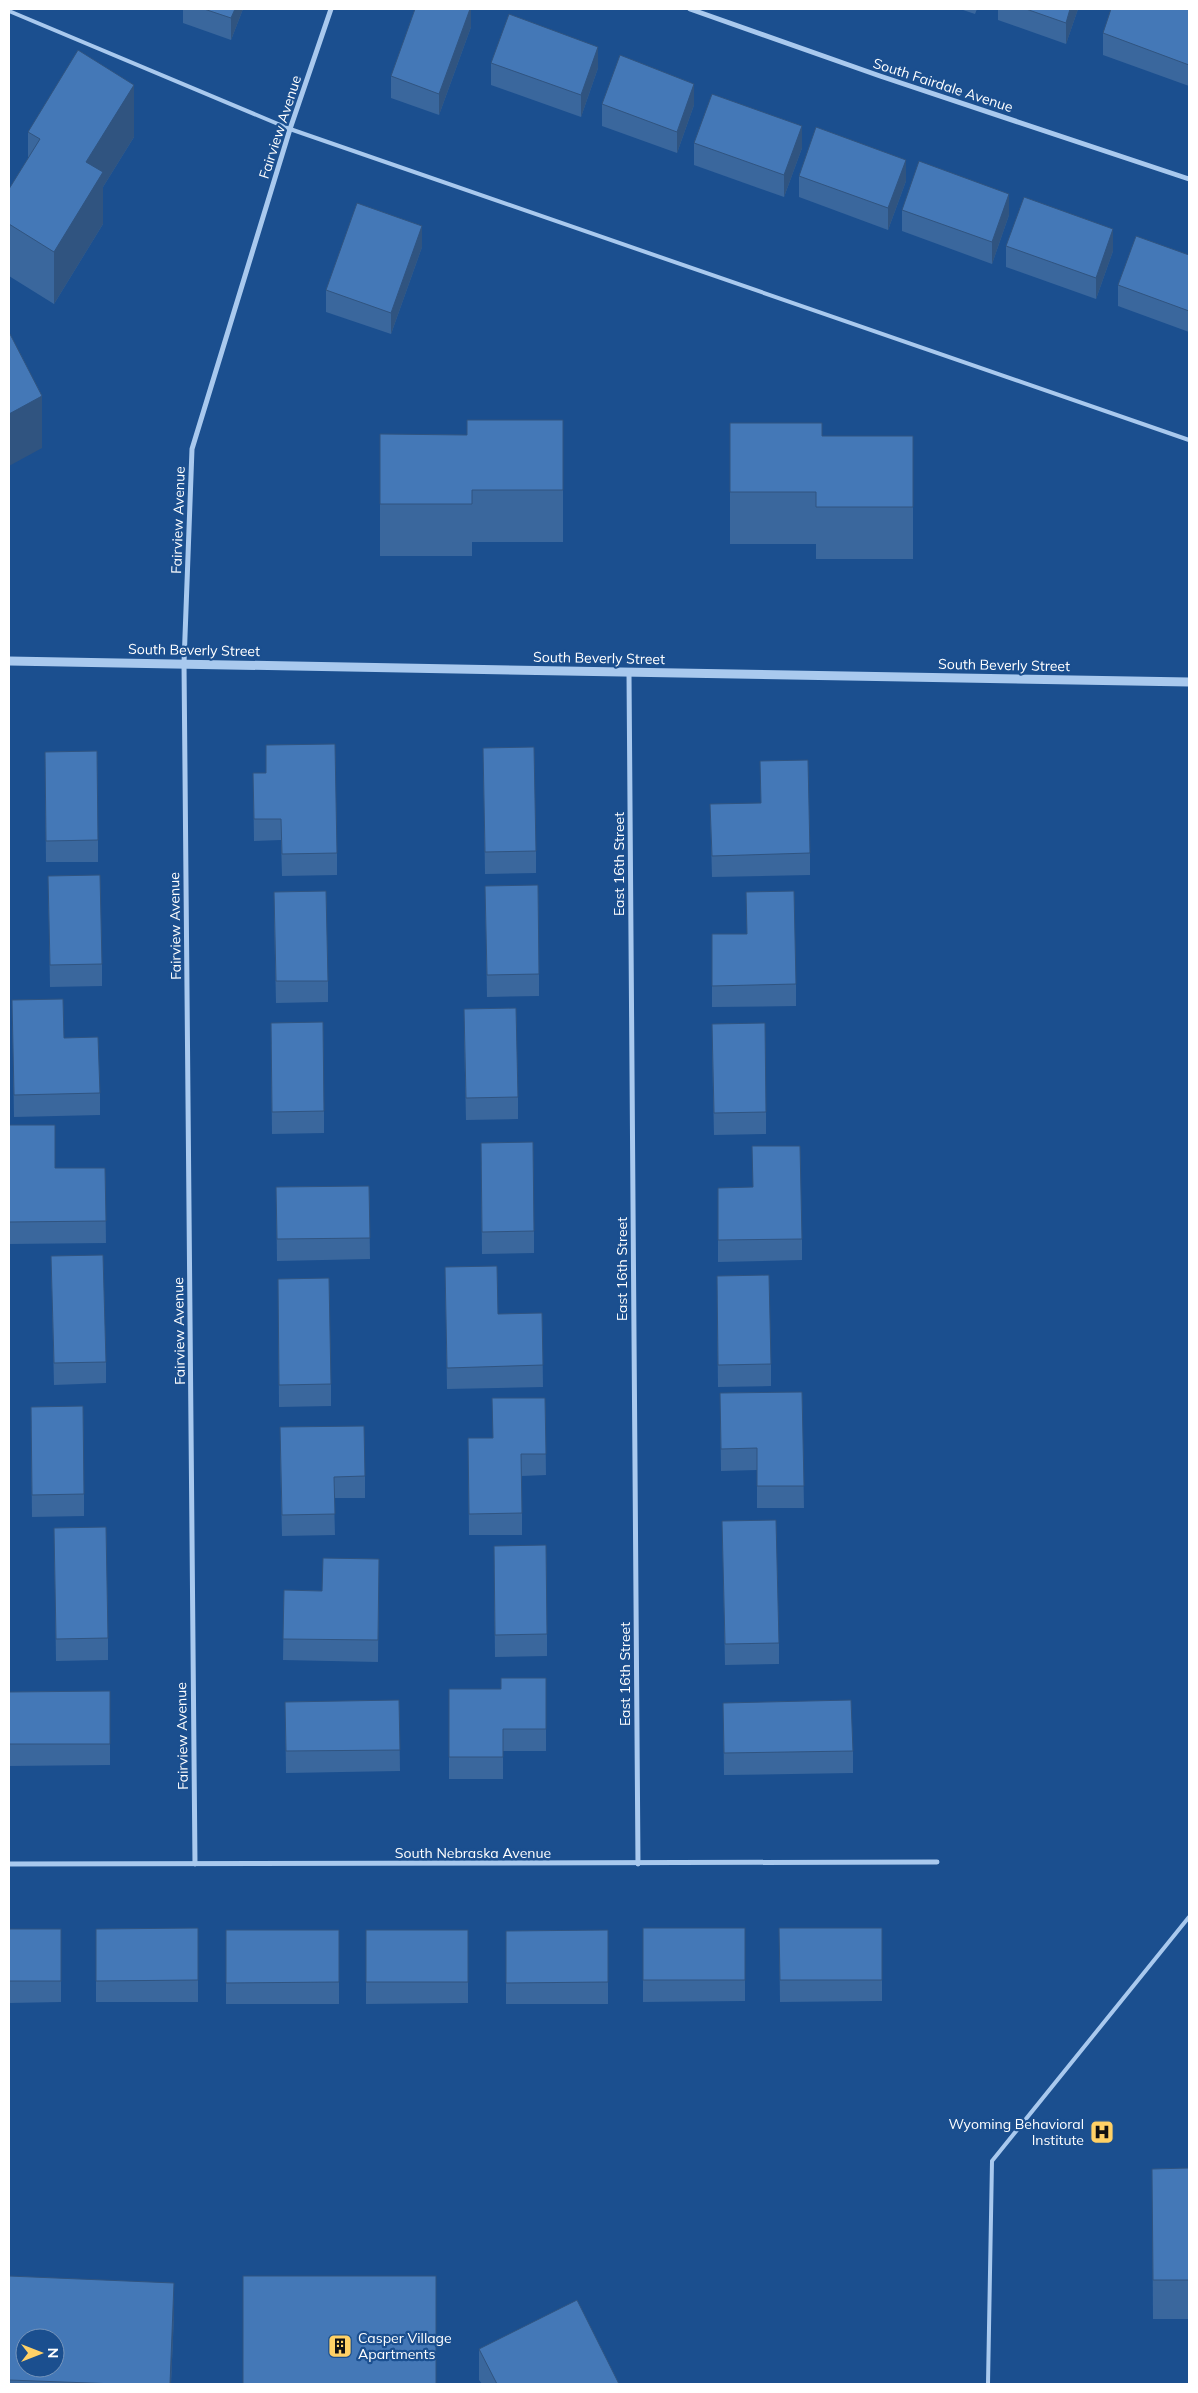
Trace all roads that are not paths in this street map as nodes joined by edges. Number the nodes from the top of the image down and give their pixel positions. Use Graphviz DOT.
graph roads {
  1 [pos="331,9"];
  2 [pos="690,9"];
  3 [pos="9,11"];
  4 [pos="290,129"];
  5 [pos="1189,179"];
  6 [pos="1189,440"];
  7 [pos="9,661"];
  8 [pos="184,663"];
  9 [pos="629,673"];
  10 [pos="1189,682"];
  11 [pos="937,1862"];
  12 [pos="9,1864"];
  13 [pos="195,1864"];
  14 [pos="638,1864"];
  15 [pos="1189,1917"];
  16 [pos="988,2384"];
  1 -- 4 [label="street, Fairview Avenue"];
  2 -- 5 [label="street, South Fairdale Avenue"];
  3 -- 4 [label="lane"];
  4 -- 6 [label="lane"];
  4 -- 8 [label="street, Fairview Avenue"];
  7 -- 8 [label="street, South Beverly Street"];
  8 -- 9 [label="street, South Beverly Street"];
  8 -- 13 [label="street, Fairview Avenue"];
  9 -- 10 [label="street, South Beverly Street"];
  9 -- 14 [label="street, East 16th Street"];
  11 -- 14 [label="street, South Nebraska Avenue"];
  12 -- 13 [label="street, South Nebraska Avenue"];
  13 -- 14 [label="street, South Nebraska Avenue"];
  15 -- 16 [label="lane"];
}
